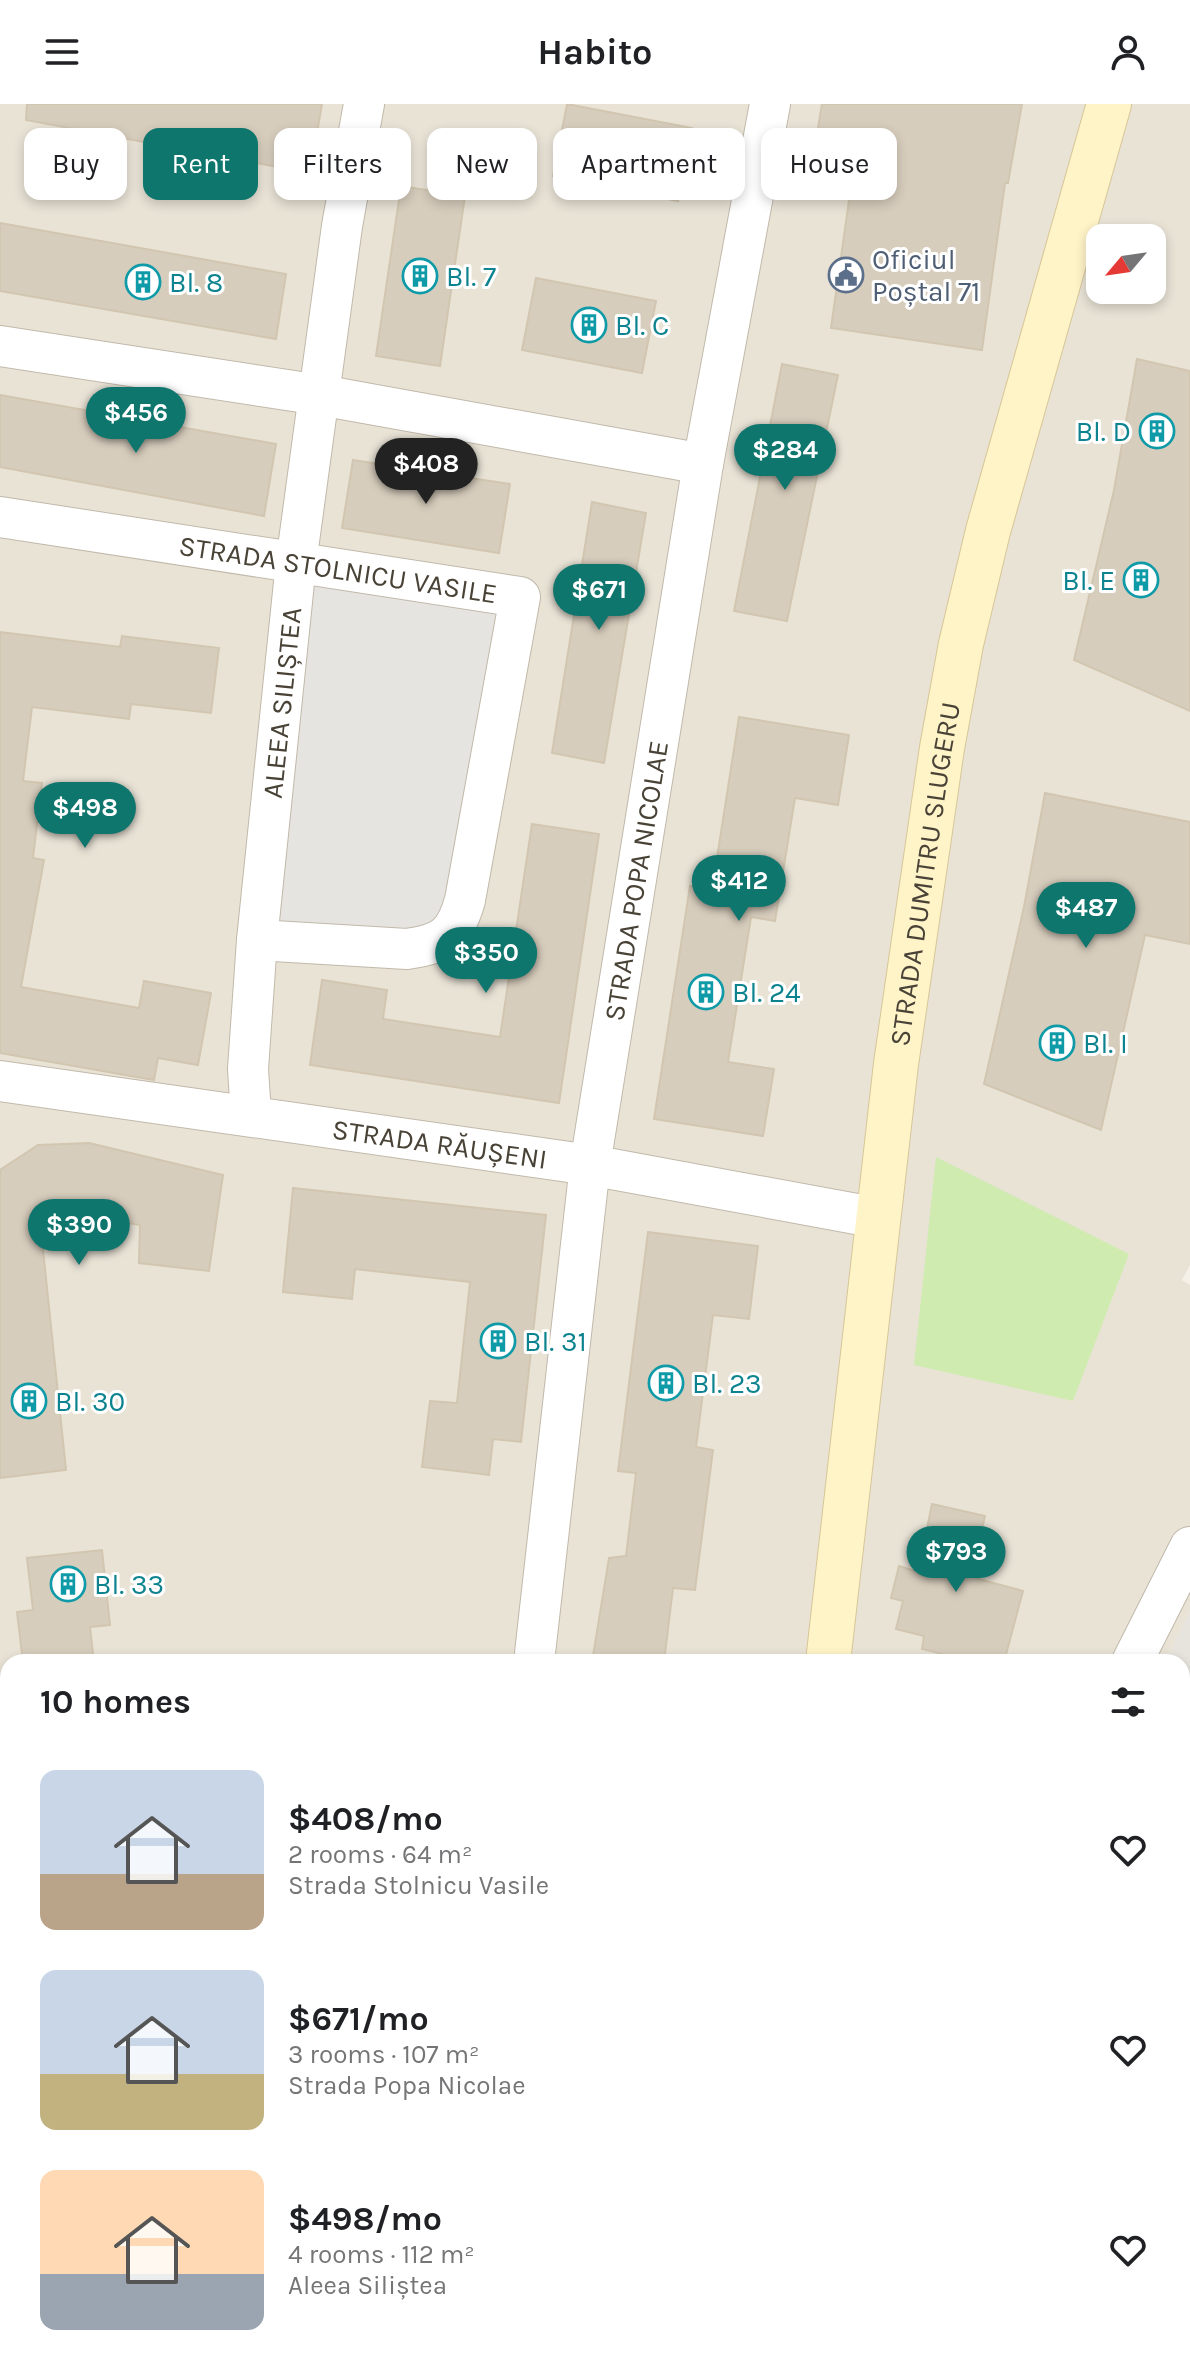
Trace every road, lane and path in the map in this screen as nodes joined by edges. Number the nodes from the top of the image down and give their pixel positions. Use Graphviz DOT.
graph roads {
  1 [pos="364,104"];
  2 [pos="770,104"];
  3 [pos="1109,104"];
  4 [pos="0,346"];
  5 [pos="320,395"];
  6 [pos="703,464"];
  7 [pos="0,517"];
  8 [pos="296,563"];
  9 [pos="257,940"];
  10 [pos="0,1081"];
  11 [pos="251,1115"];
  12 [pos="590,1165"];
  13 [pos="878,1218"];
  14 [pos="1190,1547"];
  15 [pos="535,1654"];
  16 [pos="829,1654"];
  17 [pos="1136,1654"];
  1 -- 5 [label="street, ALEEA SILIȘTEA"];
  2 -- 6 [label="street, STRADA POPA NICOLAE"];
  3 -- 13 [label="main road, STRADA DUMITRU SLUGERU"];
  4 -- 5 [label="street"];
  5 -- 6 [label="street"];
  5 -- 8 [label="street, ALEEA SILIȘTEA"];
  6 -- 12 [label="street, STRADA POPA NICOLAE"];
  7 -- 8 [label="street, STRADA STOLNICU VASILE"];
  8 -- 9 [label="street, ALEEA SILIȘTEA"];
  8 -- 9 [label="street, STRADA STOLNICU VASILE"];
  9 -- 11 [label="street, ALEEA SILIȘTEA"];
  10 -- 11 [label="street, STRADA RĂUȘENI"];
  11 -- 12 [label="street, STRADA RĂUȘENI"];
  12 -- 13 [label="street, STRADA RĂUȘENI"];
  12 -- 15 [label="street, STRADA POPA NICOLAE"];
  13 -- 16 [label="main road, STRADA DUMITRU SLUGERU"];
  14 -- 17 [label="street"];
}
